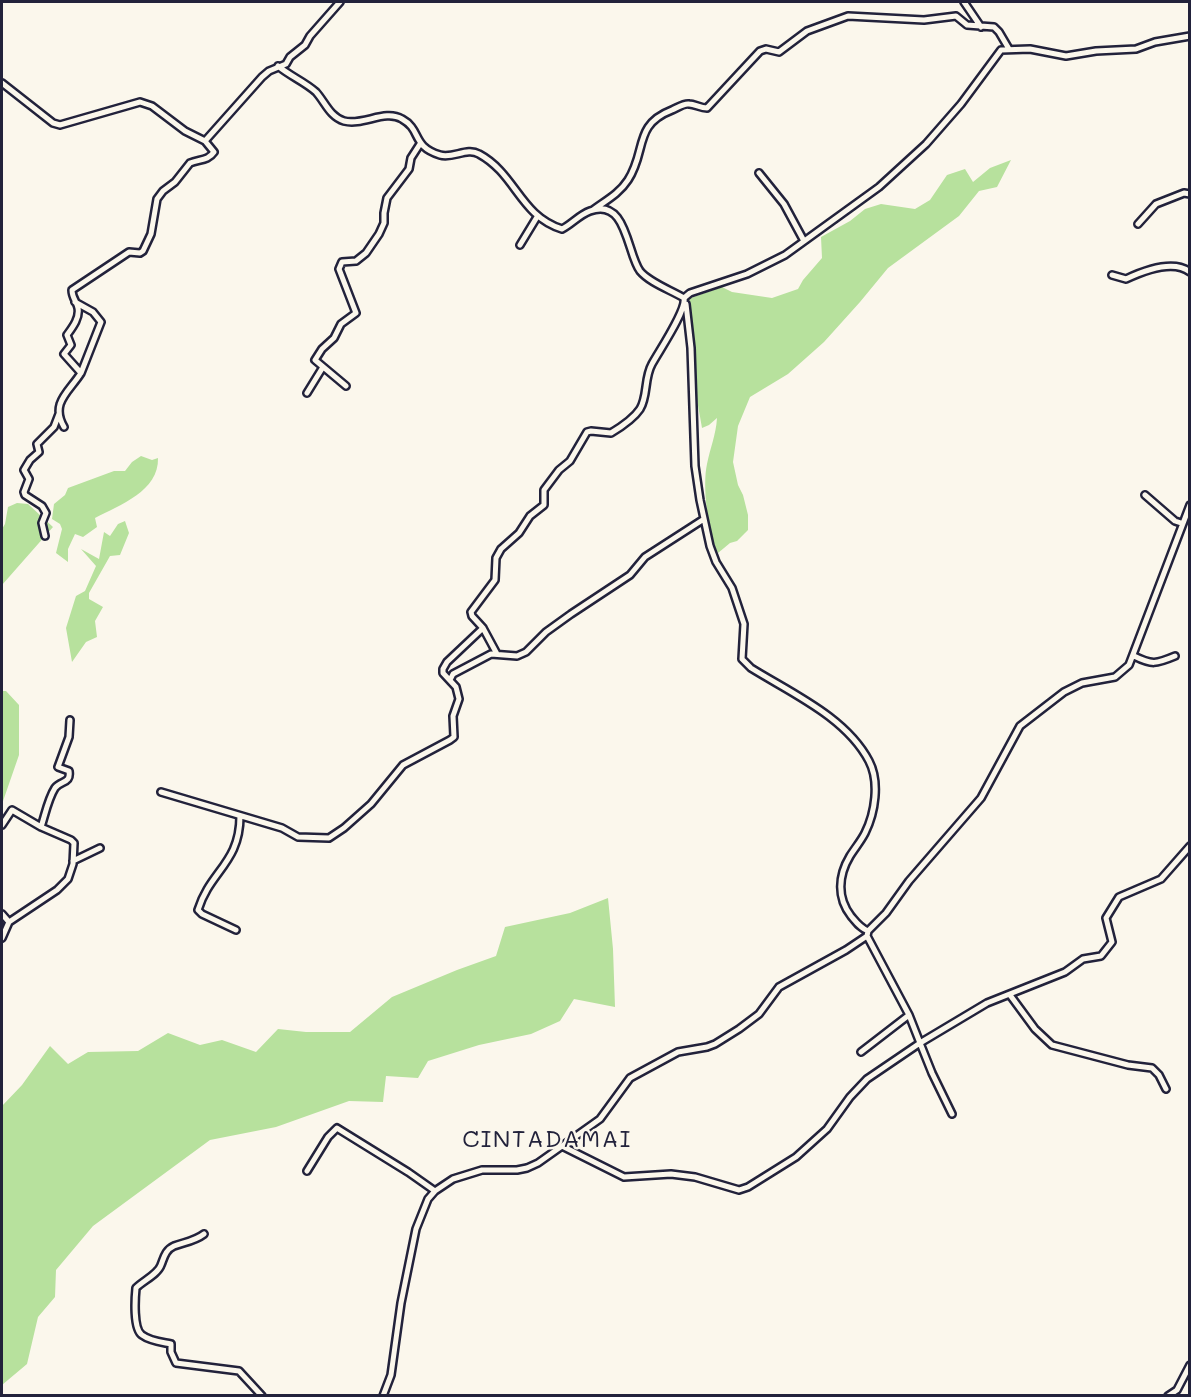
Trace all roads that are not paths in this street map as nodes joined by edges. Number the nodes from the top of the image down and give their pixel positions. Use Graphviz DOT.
graph roads {
  1 [pos="340,2"];
  2 [pos="964,2"];
  3 [pos="981,27"];
  4 [pos="1190,36"];
  5 [pos="1009,49"];
  6 [pos="278,66"];
  7 [pos="2,83"];
  8 [pos="205,141"];
  9 [pos="420,144"];
  10 [pos="759,173"];
  11 [pos="1190,194"];
  12 [pos="592,210"];
  13 [pos="537,217"];
  14 [pos="1138,224"];
  15 [pos="804,241"];
  16 [pos="520,245"];
  17 [pos="1190,272"];
  18 [pos="1112,275"];
  19 [pos="685,300"];
  20 [pos="75,302"];
  21 [pos="323,367"];
  22 [pos="81,373"];
  23 [pos="346,386"];
  24 [pos="307,393"];
  25 [pos="59,414"];
  26 [pos="64,427"];
  27 [pos="1145,495"];
  28 [pos="1190,505"];
  29 [pos="704,519"];
  30 [pos="1181,523"];
  31 [pos="45,536"];
  32 [pos="483,628"];
  33 [pos="496,654"];
  34 [pos="1134,656"];
  35 [pos="1175,656"];
  36 [pos="456,687"];
  37 [pos="70,720"];
  38 [pos="161,792"];
  39 [pos="240,816"];
  40 [pos="2,825"];
  41 [pos="40,827"];
  42 [pos="1190,846"];
  43 [pos="100,848"];
  44 [pos="73,861"];
  45 [pos="2,914"];
  46 [pos="9,922"];
  47 [pos="236,930"];
  48 [pos="868,933"];
  49 [pos="2,939"];
  50 [pos="1010,995"];
  51 [pos="909,1016"];
  52 [pos="920,1043"];
  53 [pos="861,1052"];
  54 [pos="1166,1089"];
  55 [pos="952,1114"];
  56 [pos="562,1146"];
  57 [pos="307,1171"];
  58 [pos="435,1191"];
  59 [pos="204,1234"];
  60 [pos="1190,1365"];
  61 [pos="262,1395"];
  62 [pos="383,1395"];
  63 [pos="1168,1395"];
  1 -- 6 [label="street"];
  2 -- 3 [label="street"];
  3 -- 5 [label="street"];
  3 -- 12 [label="street"];
  4 -- 5 [label="street"];
  5 -- 15 [label="street"];
  6 -- 8 [label="street"];
  6 -- 9 [label="street"];
  7 -- 8 [label="street"];
  8 -- 20 [label="street"];
  9 -- 13 [label="street"];
  9 -- 21 [label="street"];
  10 -- 15 [label="street"];
  11 -- 14 [label="street"];
  12 -- 13 [label="street"];
  12 -- 19 [label="street"];
  13 -- 16 [label="street"];
  15 -- 19 [label="street"];
  17 -- 18 [label="street"];
  19 -- 29 [label="street"];
  19 -- 32 [label="street"];
  20 -- 22 [label="street"];
  20 -- 22 [label="street"];
  21 -- 23 [label="street"];
  21 -- 24 [label="street"];
  22 -- 25 [label="street"];
  25 -- 26 [label="street"];
  25 -- 31 [label="street"];
  27 -- 30 [label="street"];
  28 -- 30 [label="street"];
  29 -- 33 [label="street"];
  29 -- 48 [label="street"];
  30 -- 34 [label="street"];
  32 -- 33 [label="street"];
  32 -- 36 [label="street"];
  33 -- 36 [label="street"];
  34 -- 35 [label="street"];
  34 -- 48 [label="street"];
  36 -- 39 [label="street"];
  37 -- 41 [label="street"];
  38 -- 39 [label="street"];
  39 -- 47 [label="street"];
  40 -- 41 [label="street"];
  41 -- 44 [label="street"];
  42 -- 50 [label="street"];
  43 -- 44 [label="street"];
  44 -- 46 [label="street"];
  45 -- 46 [label="street"];
  46 -- 49 [label="street"];
  48 -- 51 [label="street"];
  48 -- 56 [label="street"];
  50 -- 52 [label="street"];
  50 -- 54 [label="street"];
  51 -- 52 [label="street"];
  51 -- 53 [label="street"];
  52 -- 55 [label="street"];
  52 -- 56 [label="street"];
  56 -- 58 [label="street"];
  57 -- 58 [label="street"];
  58 -- 62 [label="street"];
  59 -- 61 [label="street"];
  60 -- 63 [label="street"];
}
